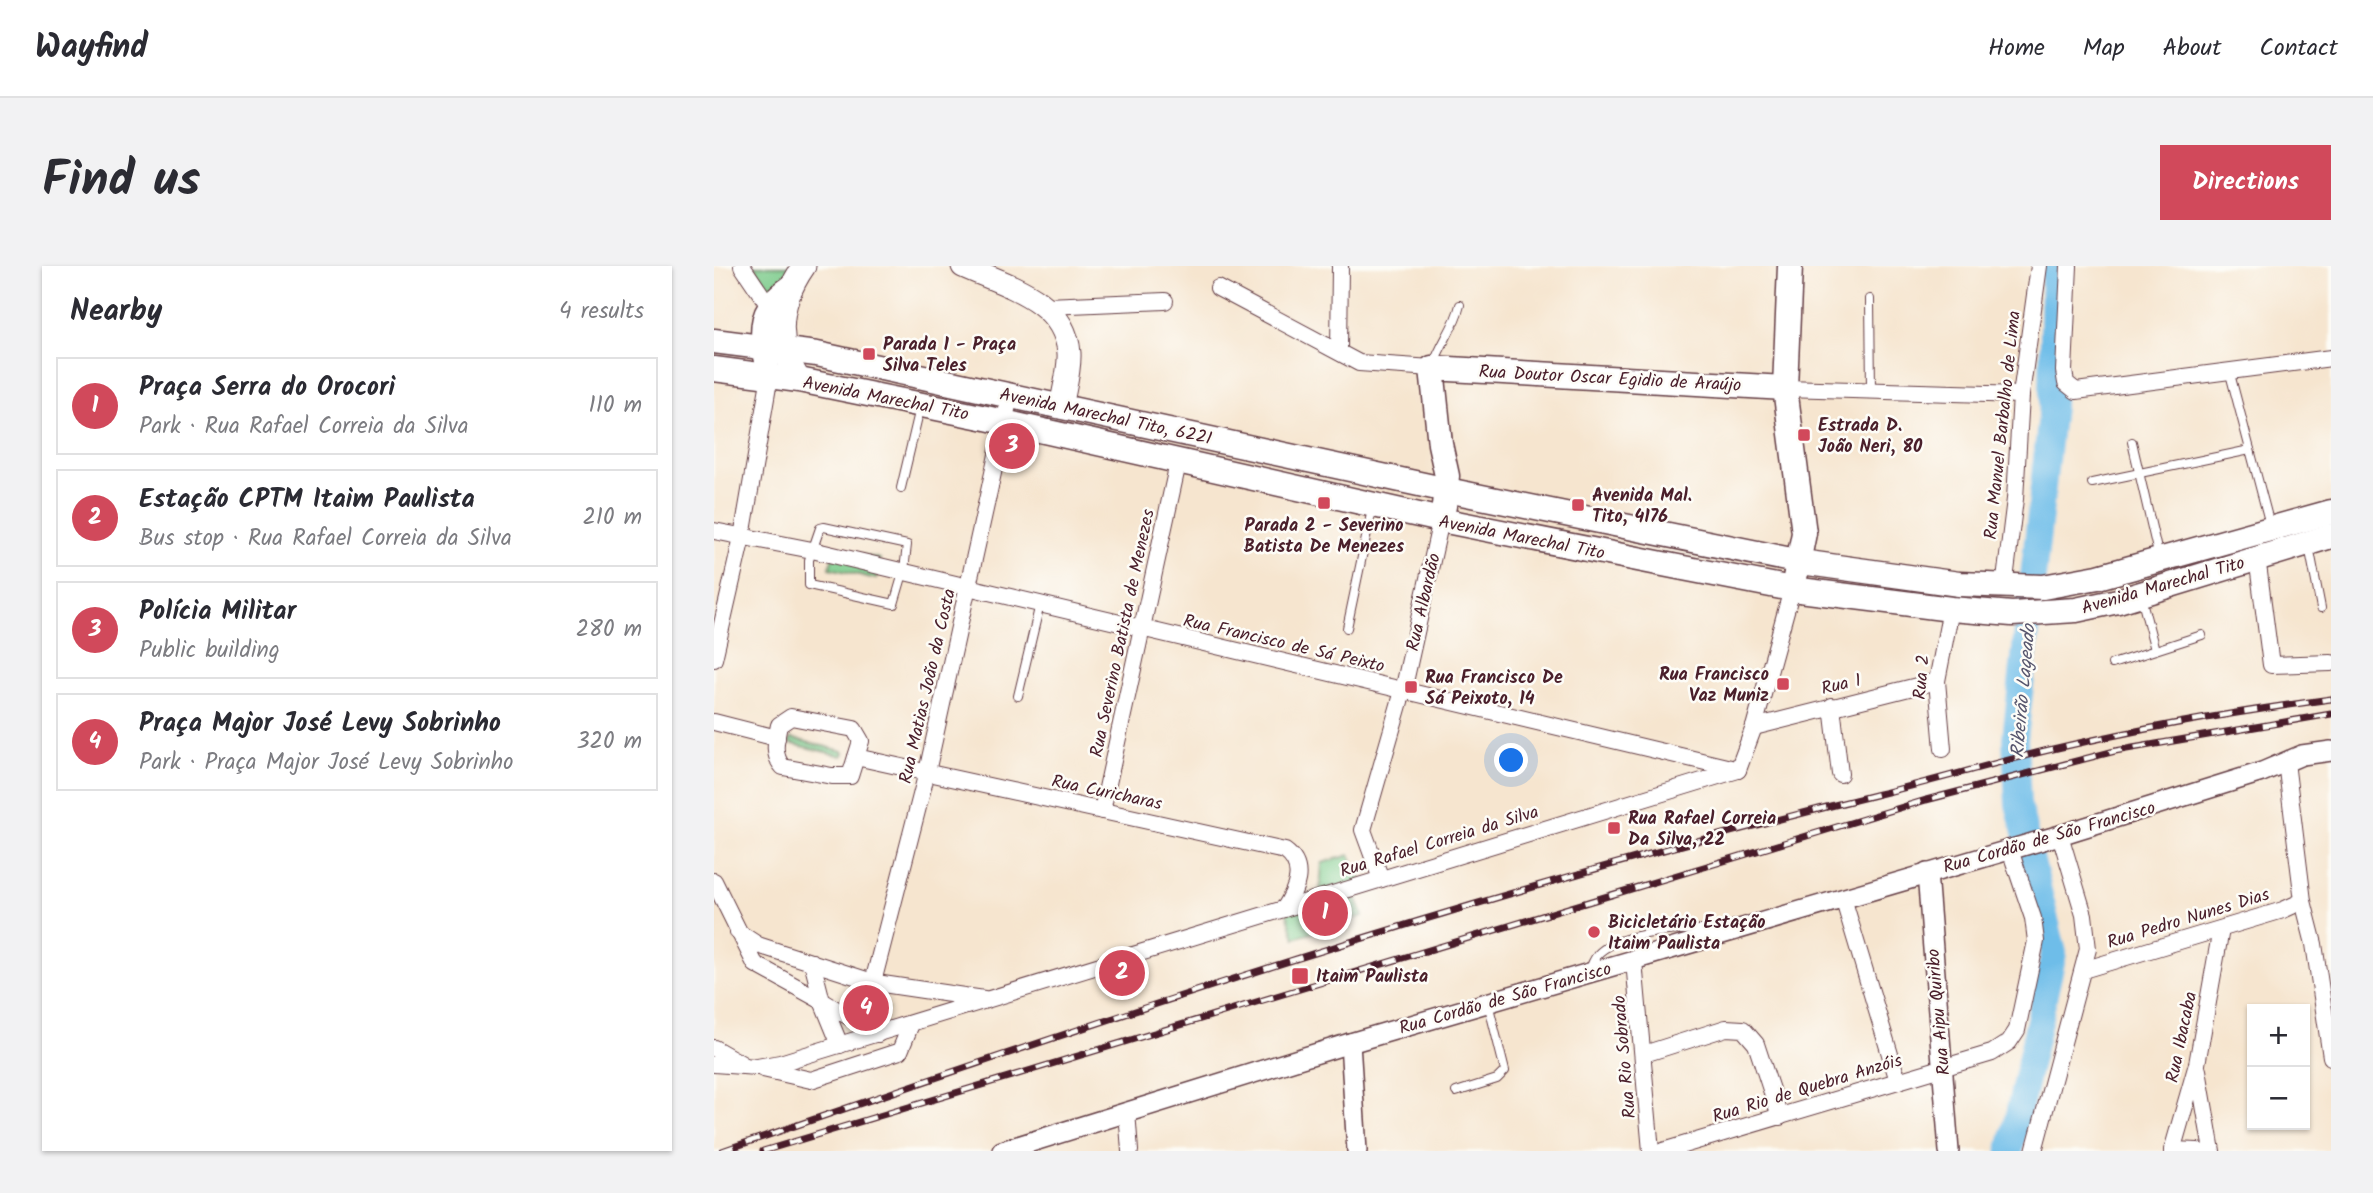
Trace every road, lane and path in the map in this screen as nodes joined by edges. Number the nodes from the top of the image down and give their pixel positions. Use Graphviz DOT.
graph roads {
  1 [pos="742,266"];
  2 [pos="804,266"];
  3 [pos="963,266"];
  4 [pos="1340,266"];
  5 [pos="1790,266"];
  6 [pos="2039,266"];
  7 [pos="2069,266"];
  8 [pos="790,288"];
  9 [pos="1218,288"];
  10 [pos="1870,299"];
  11 [pos="1165,301"];
  12 [pos="1460,305"];
  13 [pos="769,306"];
  14 [pos="1047,306"];
  15 [pos="714,341"];
  16 [pos="774,348"];
  17 [pos="1339,351"];
  18 [pos="2331,358"];
  19 [pos="1432,368"];
  20 [pos="714,369"];
  21 [pos="2230,370"];
  22 [pos="770,375"];
  23 [pos="799,380"];
  24 [pos="1785,388"];
  25 [pos="1871,390"];
  26 [pos="2021,395"];
  27 [pos="1010,396"];
  28 [pos="920,405"];
  29 [pos="1061,407"];
  30 [pos="1004,422"];
  31 [pos="2132,442"];
  32 [pos="1440,444"];
  33 [pos="2250,450"];
  34 [pos="1178,463"];
  35 [pos="2140,474"];
  36 [pos="1406,482"];
  37 [pos="2092,483"];
  38 [pos="901,488"];
  39 [pos="1447,490"];
  40 [pos="1373,506"];
  41 [pos="2331,512"];
  42 [pos="1441,520"];
  43 [pos="2271,528"];
  44 [pos="714,531"];
  45 [pos="742,537"];
  46 [pos="2320,540"];
  47 [pos="812,550"];
  48 [pos="2258,558"];
  49 [pos="2160,561"];
  50 [pos="1801,562"];
  51 [pos="904,572"];
  52 [pos="969,587"];
  53 [pos="2010,588"];
  54 [pos="1792,589"];
  55 [pos="2140,594"];
  56 [pos="1040,604"];
  57 [pos="2321,608"];
  58 [pos="1951,609"];
  59 [pos="1347,628"];
  60 [pos="1144,629"];
  61 [pos="2202,635"];
  62 [pos="2155,650"];
  63 [pos="714,659"];
  64 [pos="2331,663"];
  65 [pos="2112,664"];
  66 [pos="1937,681"];
  67 [pos="1403,691"];
  68 [pos="1018,696"];
  69 [pos="1832,706"];
  70 [pos="714,722"];
  71 [pos="1755,727"];
  72 [pos="777,738"];
  73 [pos="1942,748"];
  74 [pos="2331,751"];
  75 [pos="856,757"];
  76 [pos="2286,762"];
  77 [pos="1738,770"];
  78 [pos="928,772"];
  79 [pos="1840,774"];
  80 [pos="1102,811"];
  81 [pos="2054,837"];
  82 [pos="2016,848"];
  83 [pos="1927,873"];
  84 [pos="1381,879"];
  85 [pos="714,881"];
  86 [pos="1843,898"];
  87 [pos="2303,901"];
  88 [pos="1284,909"];
  89 [pos="2221,929"];
  90 [pos="738,932"];
  91 [pos="1727,933"];
  92 [pos="2331,940"];
  93 [pos="2314,944"];
  94 [pos="1634,961"];
  95 [pos="812,962"];
  96 [pos="2083,970"];
  97 [pos="1588,974"];
  98 [pos="873,982"];
  99 [pos="990,999"];
  100 [pos="821,1000"];
  101 [pos="1489,1003"];
  102 [pos="911,1024"];
  103 [pos="878,1034"];
  104 [pos="1350,1043"];
  105 [pos="840,1045"];
  106 [pos="714,1048"];
  107 [pos="1644,1054"];
  108 [pos="2331,1057"];
  109 [pos="714,1064"];
  110 [pos="2197,1064"];
  111 [pos="751,1066"];
  112 [pos="1942,1068"];
  113 [pos="1898,1081"];
  114 [pos="1456,1091"];
  115 [pos="1127,1111"];
  116 [pos="1780,1117"];
  117 [pos="2172,1150"];
  118 [pos="1002,1151"];
  119 [pos="1130,1151"];
  120 [pos="1357,1151"];
  121 [pos="1651,1151"];
  122 [pos="1663,1151"];
  123 [pos="1949,1151"];
  124 [pos="2035,1151"];
  125 [pos="2198,1151"];
  126 [pos="2213,1151"];
  1 -- 13 [label="street"];
  2 -- 8 [label="main road"];
  3 -- 14 [label="main road"];
  4 -- 17 [label="street"];
  5 -- 24 [label="main road"];
  6 -- 26 [label="street, Rua Manuel Barbalho de Lima"];
  7 -- 21 [label="street"];
  8 -- 13 [label="main road"];
  8 -- 16 [label="main road"];
  9 -- 17 [label="street, Rua Doutor Oscar Egidio de Araújo"];
  10 -- 25 [label="lane"];
  11 -- 14 [label="street"];
  12 -- 19 [label="lane"];
  13 -- 16 [label="main road"];
  14 -- 29 [label="main road"];
  15 -- 16 [label="main road"];
  16 -- 22 [label="main road"];
  16 -- 23 [label="main road"];
  16 -- 27 [label="main road, Avenida Marechal Tito, 6221"];
  17 -- 19 [label="street, Rua Doutor Oscar Egidio de Araújo"];
  18 -- 21 [label="street"];
  19 -- 24 [label="main road, Rua Doutor Oscar Egidio de Araújo"];
  19 -- 32 [label="main road, Rua Albardão"];
  20 -- 22 [label="main road, Avenida Marechal Tito"];
  21 -- 33 [label="lane"];
  22 -- 23 [label="main road, Avenida Marechal Tito"];
  22 -- 45 [label="street"];
  23 -- 28 [label="main road, Avenida Marechal Tito"];
  24 -- 25 [label="street, Rua Doutor Oscar Egidio de Araújo"];
  24 -- 50 [label="main road"];
  25 -- 26 [label="street, Rua Doutor Oscar Egidio de Araújo"];
  26 -- 53 [label="street, Rua Manuel Barbalho de Lima"];
  27 -- 29 [label="main road, Avenida Marechal Tito, 6221"];
  27 -- 30 [label="street, Rua Matias João da Costa"];
  28 -- 30 [label="main road, Avenida Marechal Tito"];
  28 -- 38 [label="lane"];
  29 -- 36 [label="main road, Avenida Marechal Tito, 6221"];
  30 -- 34 [label="main road, Avenida Marechal Tito"];
  30 -- 52 [label="street, Rua Matias João da Costa"];
  31 -- 35 [label="lane"];
  32 -- 36 [label="main road"];
  32 -- 39 [label="main road, Rua Albardão"];
  33 -- 35 [label="lane"];
  33 -- 43 [label="lane"];
  34 -- 40 [label="main road, Avenida Marechal Tito"];
  34 -- 60 [label="street, Rua Severino Batista de Menezes"];
  35 -- 37 [label="lane"];
  35 -- 49 [label="lane"];
  36 -- 39 [label="main road, Avenida Marechal Tito, 6221"];
  39 -- 42 [label="main road, Rua Albardão"];
  39 -- 50 [label="main road, Avenida Marechal Tito"];
  40 -- 42 [label="main road, Avenida Marechal Tito"];
  40 -- 59 [label="lane"];
  41 -- 43 [label="main road, Avenida Marechal Tito"];
  42 -- 54 [label="main road, Avenida Marechal Tito"];
  42 -- 67 [label="street, Rua Albardão"];
  43 -- 49 [label="main road, Avenida Marechal Tito"];
  44 -- 45 [label="street, Rua Francisco de Sá Peixto"];
  45 -- 47 [label="street, Rua Francisco de Sá Peixto"];
  45 -- 63 [label="street"];
  46 -- 48 [label="main road, Avenida Marechal Tito"];
  46 -- 57 [label="lane"];
  47 -- 51 [label="street, Rua Francisco de Sá Peixto"];
  47 -- 51 [label="lane"];
  47 -- 51 [label="lane"];
  48 -- 55 [label="main road, Avenida Marechal Tito"];
  48 -- 64 [label="street"];
  49 -- 53 [label="main road, Avenida Marechal Tito"];
  50 -- 53 [label="main road, Avenida Marechal Tito"];
  50 -- 54 [label="main road"];
  51 -- 52 [label="street, Rua Francisco de Sá Peixto"];
  52 -- 56 [label="street, Rua Francisco de Sá Peixto"];
  52 -- 78 [label="street, Rua Matias João da Costa"];
  54 -- 58 [label="main road, Avenida Marechal Tito"];
  54 -- 71 [label="street"];
  55 -- 58 [label="main road, Avenida Marechal Tito"];
  55 -- 62 [label="lane"];
  56 -- 60 [label="street, Rua Francisco de Sá Peixto"];
  56 -- 68 [label="lane"];
  58 -- 66 [label="street, Rua 2"];
  60 -- 67 [label="street, Rua Francisco de Sá Peixto"];
  60 -- 80 [label="street, Rua Severino Batista de Menezes"];
  61 -- 62 [label="lane"];
  62 -- 65 [label="lane"];
  66 -- 69 [label="street, Rua 1"];
  66 -- 73 [label="street, Rua 2"];
  67 -- 77 [label="street, Rua Francisco de Sá Peixto"];
  67 -- 84 [label="street, Rua Albardão"];
  69 -- 71 [label="street, Rua 1"];
  69 -- 79 [label="street"];
  70 -- 72 [label="street"];
  71 -- 77 [label="street"];
  72 -- 75 [label="street"];
  72 -- 75 [label="street"];
  74 -- 76 [label="street, Rua Cordão de São Francisco"];
  75 -- 78 [label="street, Rua Curicharas"];
  76 -- 81 [label="street, Rua Cordão de São Francisco"];
  76 -- 87 [label="street"];
  77 -- 84 [label="street, Rua Rafael Correia da Silva"];
  78 -- 80 [label="street, Rua Curicharas"];
  78 -- 98 [label="street, Rua Matias João da Costa"];
  80 -- 88 [label="street, Rua Curicharas"];
  81 -- 82 [label="street, Rua Cordão de São Francisco"];
  81 -- 96 [label="street"];
  82 -- 83 [label="street, Rua Cordão de São Francisco"];
  82 -- 112 [label="street, Rua Rio de Quebra Anzóis"];
  83 -- 86 [label="street, Rua Cordão de São Francisco"];
  83 -- 112 [label="street, Rua Aipu Quiribo"];
  84 -- 88 [label="street, Rua Rafael Correia da Silva"];
  85 -- 90 [label="street"];
  86 -- 91 [label="street, Rua Cordão de São Francisco"];
  86 -- 113 [label="street"];
  87 -- 89 [label="street, Rua Pedro Nunes Dias"];
  87 -- 93 [label="street"];
  88 -- 99 [label="street, Rua Rafael Correia da Silva"];
  89 -- 96 [label="street, Rua Pedro Nunes Dias"];
  89 -- 110 [label="street, Rua Ibacaba"];
  90 -- 95 [label="street"];
  90 -- 100 [label="street"];
  91 -- 94 [label="street, Rua Cordão de São Francisco"];
  91 -- 97 [label="lane"];
  92 -- 93 [label="street"];
  93 -- 108 [label="street"];
  94 -- 97 [label="street, Rua Cordão de São Francisco"];
  94 -- 107 [label="street, Rua Rio Sobrado"];
  95 -- 98 [label="street"];
  95 -- 100 [label="street"];
  96 -- 124 [label="street"];
  97 -- 101 [label="street, Rua Cordão de São Francisco"];
  98 -- 99 [label="street"];
  99 -- 102 [label="street, Rua Rafael Correia da Silva"];
  100 -- 103 [label="street"];
  100 -- 105 [label="street"];
  101 -- 104 [label="street, Rua Cordão de São Francisco"];
  101 -- 114 [label="lane"];
  102 -- 103 [label="street, Rua Rafael Correia da Silva"];
  102 -- 111 [label="street, Rua Rafael Correia da Silva"];
  103 -- 105 [label="street, Rua Rafael Correia da Silva"];
  104 -- 115 [label="street, Rua Cordão de São Francisco"];
  104 -- 120 [label="street"];
  105 -- 111 [label="street, Rua Rafael Correia da Silva"];
  106 -- 111 [label="street"];
  107 -- 116 [label="street"];
  107 -- 121 [label="street, Rua Rio Sobrado"];
  109 -- 111 [label="street, Rua Rafael Correia da Silva"];
  110 -- 117 [label="street, Rua Ibacaba"];
  110 -- 126 [label="street"];
  112 -- 113 [label="street, Rua Rio de Quebra Anzóis"];
  112 -- 123 [label="street, Rua Aipu Quiribo"];
  113 -- 116 [label="street, Rua Rio de Quebra Anzóis"];
  115 -- 118 [label="street, Rua Cordão de São Francisco"];
  115 -- 119 [label="street"];
  116 -- 122 [label="street, Rua Rio de Quebra Anzóis"];
  117 -- 125 [label="street"];
}
